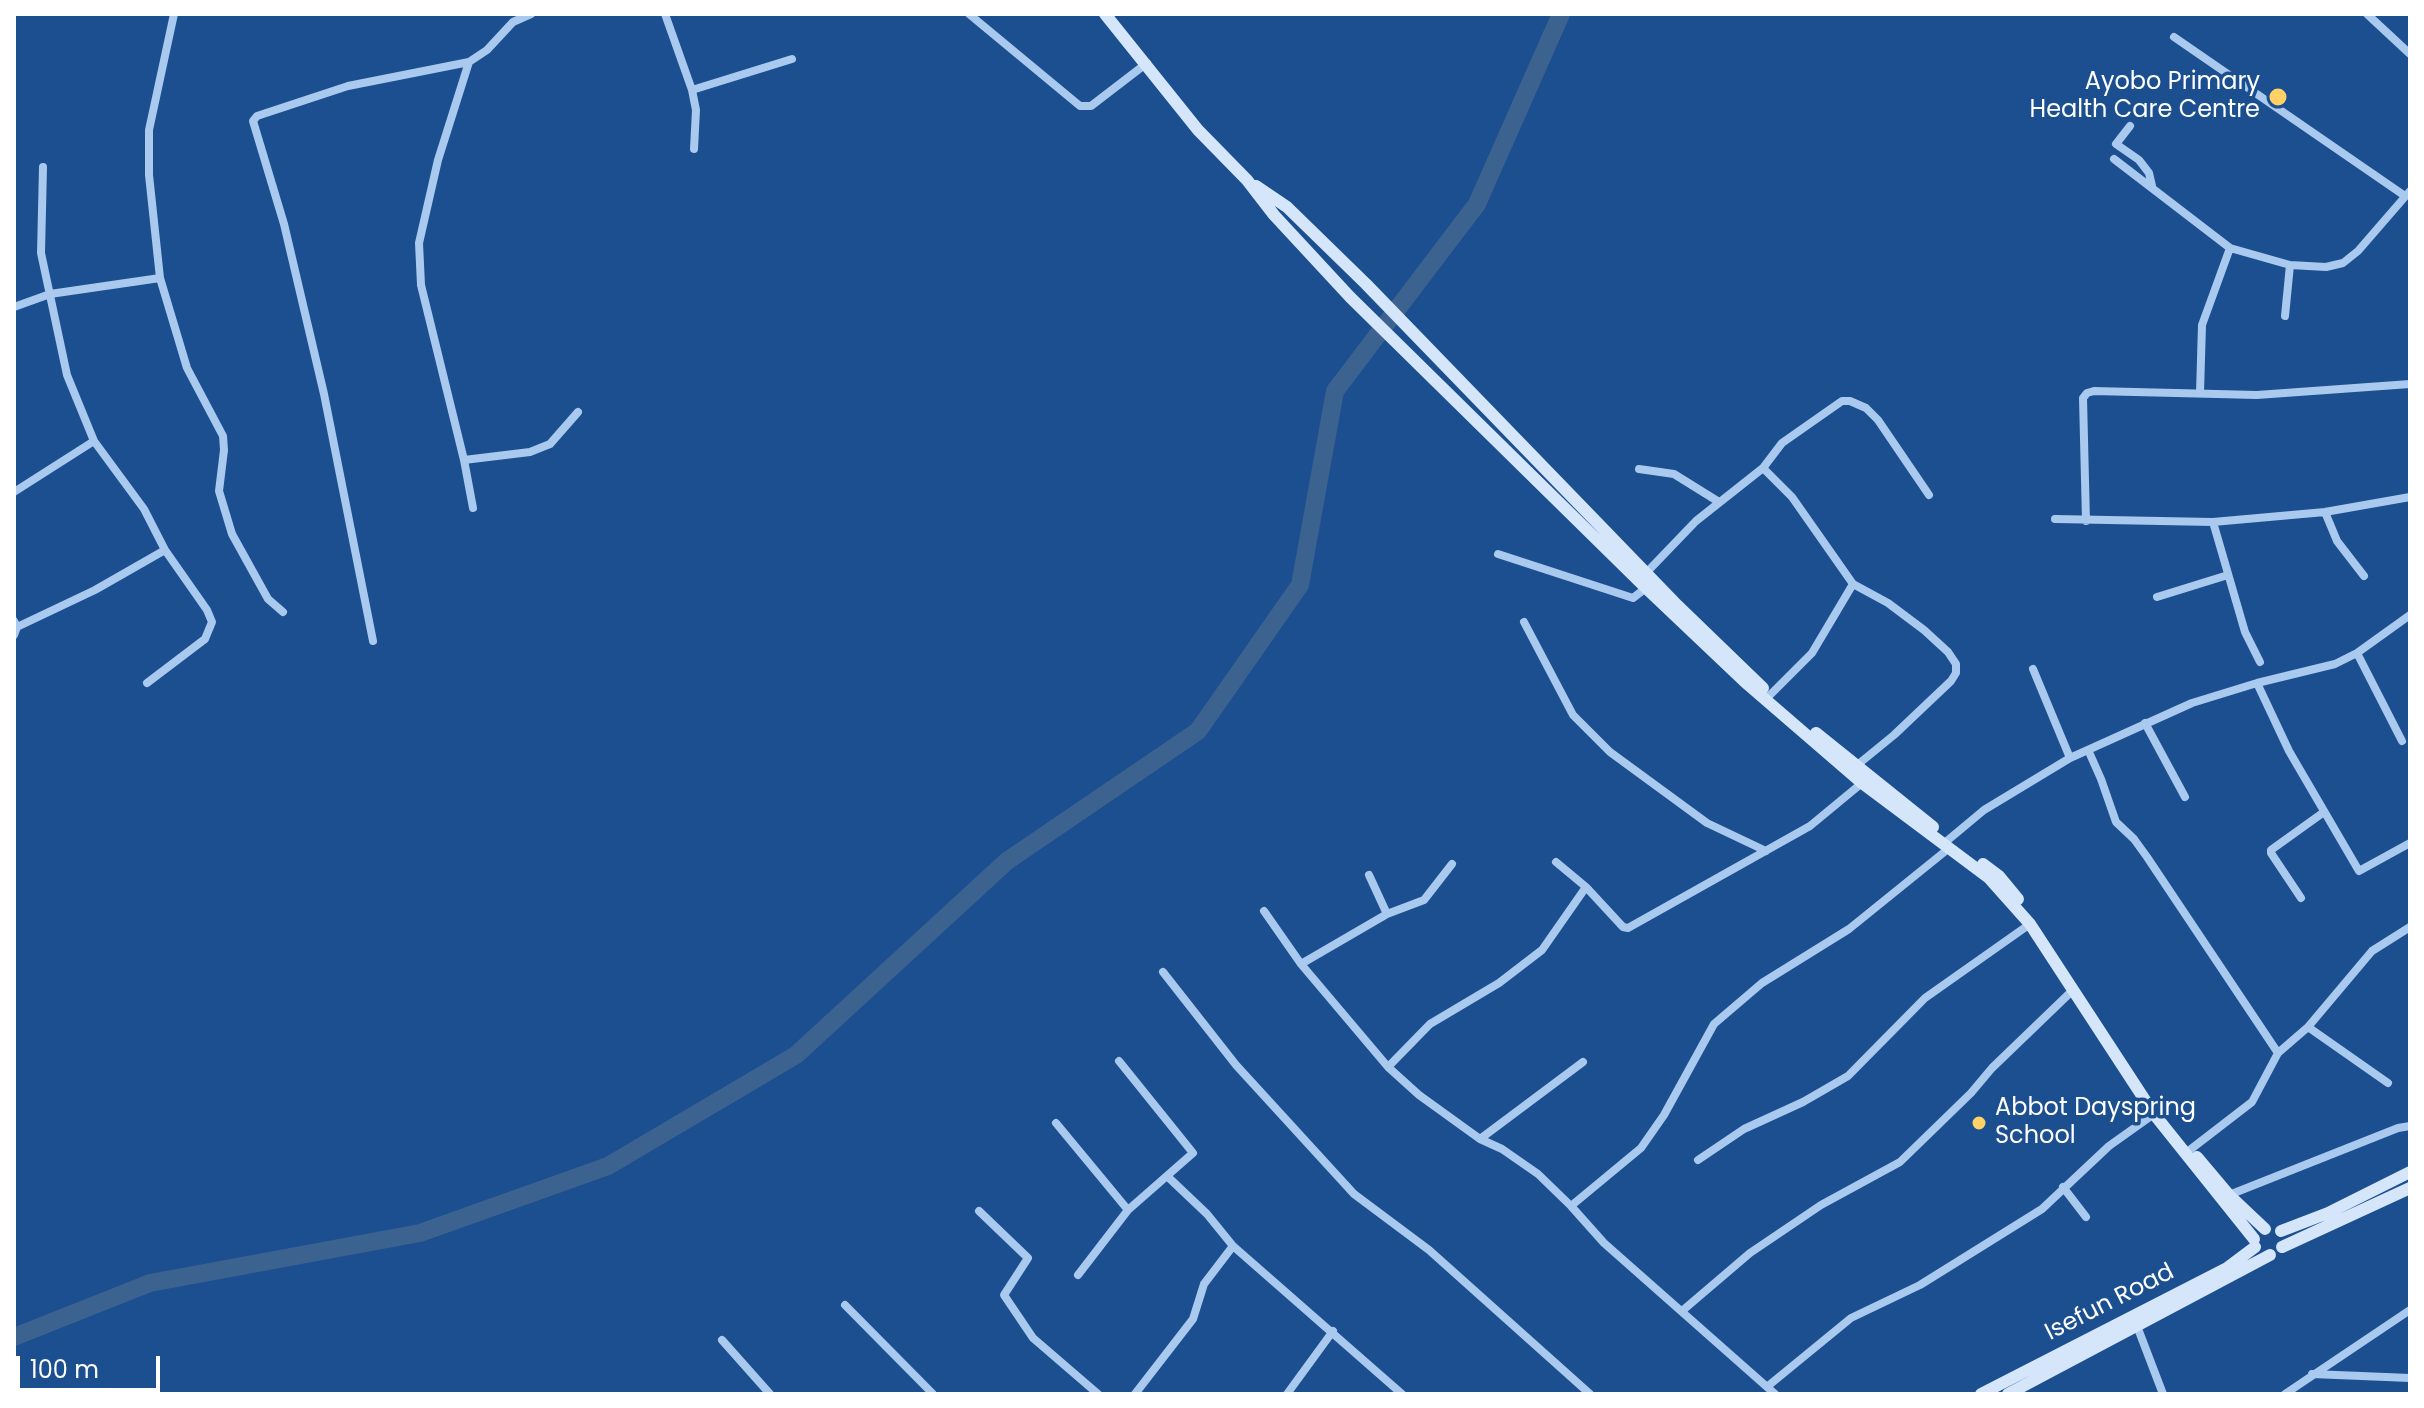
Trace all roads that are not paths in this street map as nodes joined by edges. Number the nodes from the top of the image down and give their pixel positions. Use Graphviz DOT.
graph roads {
  1 [pos="174,14"];
  2 [pos="531,14"];
  3 [pos="665,14"];
  4 [pos="969,14"];
  5 [pos="1105,14"];
  6 [pos="2367,14"];
  7 [pos="2174,37"];
  8 [pos="2410,54"];
  9 [pos="792,59"];
  10 [pos="469,62"];
  11 [pos="1147,63"];
  12 [pos="692,90"];
  13 [pos="2130,126"];
  14 [pos="694,149"];
  15 [pos="2114,159"];
  16 [pos="43,167"];
  17 [pos="1247,180"];
  18 [pos="2152,187"];
  19 [pos="2408,194"];
  20 [pos="2230,248"];
  21 [pos="2290,265"];
  22 [pos="160,278"];
  23 [pos="50,294"];
  24 [pos="14,307"];
  25 [pos="2285,316"];
  26 [pos="2410,384"];
  27 [pos="2200,393"];
  28 [pos="578,412"];
  29 [pos="94,441"];
  30 [pos="464,460"];
  31 [pos="1763,468"];
  32 [pos="1639,469"];
  33 [pos="14,492"];
  34 [pos="1929,495"];
  35 [pos="2410,497"];
  36 [pos="1719,502"];
  37 [pos="473,508"];
  38 [pos="2325,512"];
  39 [pos="2055,519"];
  40 [pos="2086,521"];
  41 [pos="2213,522"];
  42 [pos="165,550"];
  43 [pos="1498,554"];
  44 [pos="1647,572"];
  45 [pos="2228,575"];
  46 [pos="2364,576"];
  47 [pos="1853,584"];
  48 [pos="1646,588"];
  49 [pos="2157,597"];
  50 [pos="283,612"];
  51 [pos="2410,615"];
  52 [pos="1524,622"];
  53 [pos="15,628"];
  54 [pos="373,641"];
  55 [pos="2357,653"];
  56 [pos="2260,662"];
  57 [pos="2033,669"];
  58 [pos="147,683"];
  59 [pos="2257,683"];
  60 [pos="1770,695"];
  61 [pos="2145,723"];
  62 [pos="2402,741"];
  63 [pos="2089,752"];
  64 [pos="2070,758"];
  65 [pos="1856,766"];
  66 [pos="1862,783"];
  67 [pos="2185,797"];
  68 [pos="2324,812"];
  69 [pos="2410,843"];
  70 [pos="1948,844"];
  71 [pos="1766,851"];
  72 [pos="1556,862"];
  73 [pos="1452,864"];
  74 [pos="1369,875"];
  75 [pos="1586,887"];
  76 [pos="2301,898"];
  77 [pos="1264,911"];
  78 [pos="1387,914"];
  79 [pos="2030,924"];
  80 [pos="2410,927"];
  81 [pos="1301,964"];
  82 [pos="1163,972"];
  83 [pos="2073,990"];
  84 [pos="2308,1027"];
  85 [pos="2278,1053"];
  86 [pos="1119,1061"];
  87 [pos="1583,1062"];
  88 [pos="1388,1067"];
  89 [pos="2388,1083"];
  90 [pos="2154,1114"];
  91 [pos="1056,1123"];
  92 [pos="2410,1126"];
  93 [pos="1480,1139"];
  94 [pos="2191,1149"];
  95 [pos="1698,1160"];
  96 [pos="2410,1172"];
  97 [pos="1167,1176"];
  98 [pos="2063,1187"];
  99 [pos="2410,1188"];
  100 [pos="2229,1195"];
  101 [pos="1571,1206"];
  102 [pos="1128,1210"];
  103 [pos="979,1211"];
  104 [pos="2086,1217"];
  105 [pos="2265,1229"];
  106 [pos="2281,1231"];
  107 [pos="2255,1243"];
  108 [pos="1233,1246"];
  109 [pos="2282,1247"];
  110 [pos="2270,1255"];
  111 [pos="1078,1275"];
  112 [pos="845,1305"];
  113 [pos="2410,1310"];
  114 [pos="1682,1311"];
  115 [pos="2137,1326"];
  116 [pos="1333,1331"];
  117 [pos="722,1340"];
  118 [pos="2312,1374"];
  119 [pos="2410,1378"];
  120 [pos="1768,1386"];
  121 [pos="770,1394"];
  122 [pos="933,1394"];
  123 [pos="1098,1394"];
  124 [pos="1135,1394"];
  125 [pos="1287,1394"];
  126 [pos="1402,1394"];
  127 [pos="1590,1394"];
  128 [pos="1775,1394"];
  129 [pos="1981,1394"];
  130 [pos="2008,1394"];
  131 [pos="2163,1394"];
  132 [pos="2285,1394"];
  1 -- 22 [label="street"];
  2 -- 10 [label="street"];
  3 -- 12 [label="street"];
  4 -- 11 [label="street"];
  5 -- 11 [label="street"];
  6 -- 8 [label="street"];
  7 -- 19 [label="street"];
  9 -- 12 [label="street"];
  10 -- 30 [label="street"];
  10 -- 54 [label="street"];
  11 -- 17 [label="street"];
  12 -- 14 [label="street"];
  13 -- 18 [label="street"];
  15 -- 18 [label="street"];
  16 -- 23 [label="street"];
  17 -- 44 [label="street"];
  17 -- 48 [label="street"];
  18 -- 20 [label="street"];
  19 -- 21 [label="street"];
  20 -- 21 [label="street"];
  20 -- 27 [label="street"];
  21 -- 25 [label="street"];
  22 -- 23 [label="street"];
  22 -- 50 [label="street"];
  23 -- 24 [label="street"];
  23 -- 29 [label="street"];
  26 -- 27 [label="street"];
  27 -- 40 [label="street"];
  28 -- 30 [label="street"];
  29 -- 33 [label="street"];
  29 -- 42 [label="street"];
  30 -- 37 [label="street"];
  31 -- 34 [label="street"];
  31 -- 36 [label="street"];
  31 -- 47 [label="street"];
  32 -- 36 [label="street"];
  35 -- 38 [label="street"];
  36 -- 44 [label="street"];
  38 -- 41 [label="street"];
  38 -- 46 [label="street"];
  39 -- 40 [label="street"];
  40 -- 41 [label="street"];
  41 -- 45 [label="street"];
  42 -- 53 [label="street"];
  42 -- 58 [label="street"];
  43 -- 48 [label="street"];
  44 -- 60 [label="street"];
  45 -- 49 [label="street"];
  45 -- 56 [label="street"];
  47 -- 60 [label="street"];
  47 -- 65 [label="street"];
  48 -- 66 [label="street"];
  51 -- 55 [label="street"];
  52 -- 71 [label="street"];
  55 -- 59 [label="street"];
  55 -- 62 [label="street"];
  57 -- 64 [label="street"];
  59 -- 61 [label="street"];
  59 -- 68 [label="street"];
  60 -- 65 [label="street"];
  61 -- 63 [label="street"];
  61 -- 67 [label="street"];
  63 -- 64 [label="street"];
  63 -- 85 [label="street"];
  64 -- 70 [label="street"];
  65 -- 70 [label="street"];
  66 -- 70 [label="street"];
  66 -- 71 [label="street"];
  68 -- 69 [label="street"];
  68 -- 76 [label="street"];
  70 -- 79 [label="street"];
  70 -- 94 [label="street"];
  70 -- 101 [label="street"];
  71 -- 75 [label="street"];
  72 -- 75 [label="street"];
  73 -- 78 [label="street"];
  74 -- 78 [label="street"];
  75 -- 88 [label="street"];
  77 -- 81 [label="street"];
  78 -- 81 [label="street"];
  79 -- 83 [label="street"];
  79 -- 95 [label="street"];
  80 -- 84 [label="street"];
  81 -- 88 [label="street"];
  82 -- 127 [label="street"];
  83 -- 90 [label="street"];
  83 -- 114 [label="street"];
  84 -- 85 [label="street"];
  84 -- 89 [label="street"];
  85 -- 94 [label="street"];
  86 -- 97 [label="street"];
  87 -- 93 [label="street"];
  88 -- 93 [label="street"];
  90 -- 98 [label="street"];
  90 -- 107 [label="street"];
  91 -- 102 [label="street"];
  92 -- 100 [label="street"];
  93 -- 101 [label="street"];
  94 -- 100 [label="street"];
  96 -- 106 [label="street"];
  97 -- 102 [label="street"];
  97 -- 108 [label="street"];
  98 -- 104 [label="street"];
  98 -- 120 [label="street"];
  99 -- 109 [label="street, Isefun Road"];
  100 -- 105 [label="street"];
  101 -- 114 [label="street"];
  102 -- 111 [label="street"];
  103 -- 123 [label="street"];
  105 -- 106 [label="street"];
  105 -- 107 [label="street, Isefun Road"];
  106 -- 109 [label="street"];
  107 -- 110 [label="street"];
  107 -- 129 [label="street, Isefun Road"];
  108 -- 116 [label="street"];
  108 -- 124 [label="street"];
  109 -- 110 [label="street, Isefun Road"];
  110 -- 115 [label="street, Isefun Road"];
  112 -- 122 [label="street"];
  113 -- 118 [label="street"];
  114 -- 120 [label="street"];
  115 -- 130 [label="street, Isefun Road"];
  115 -- 131 [label="street"];
  116 -- 125 [label="street"];
  116 -- 126 [label="street"];
  117 -- 121 [label="street"];
  118 -- 119 [label="street"];
  118 -- 132 [label="street"];
  120 -- 128 [label="street"];
}
